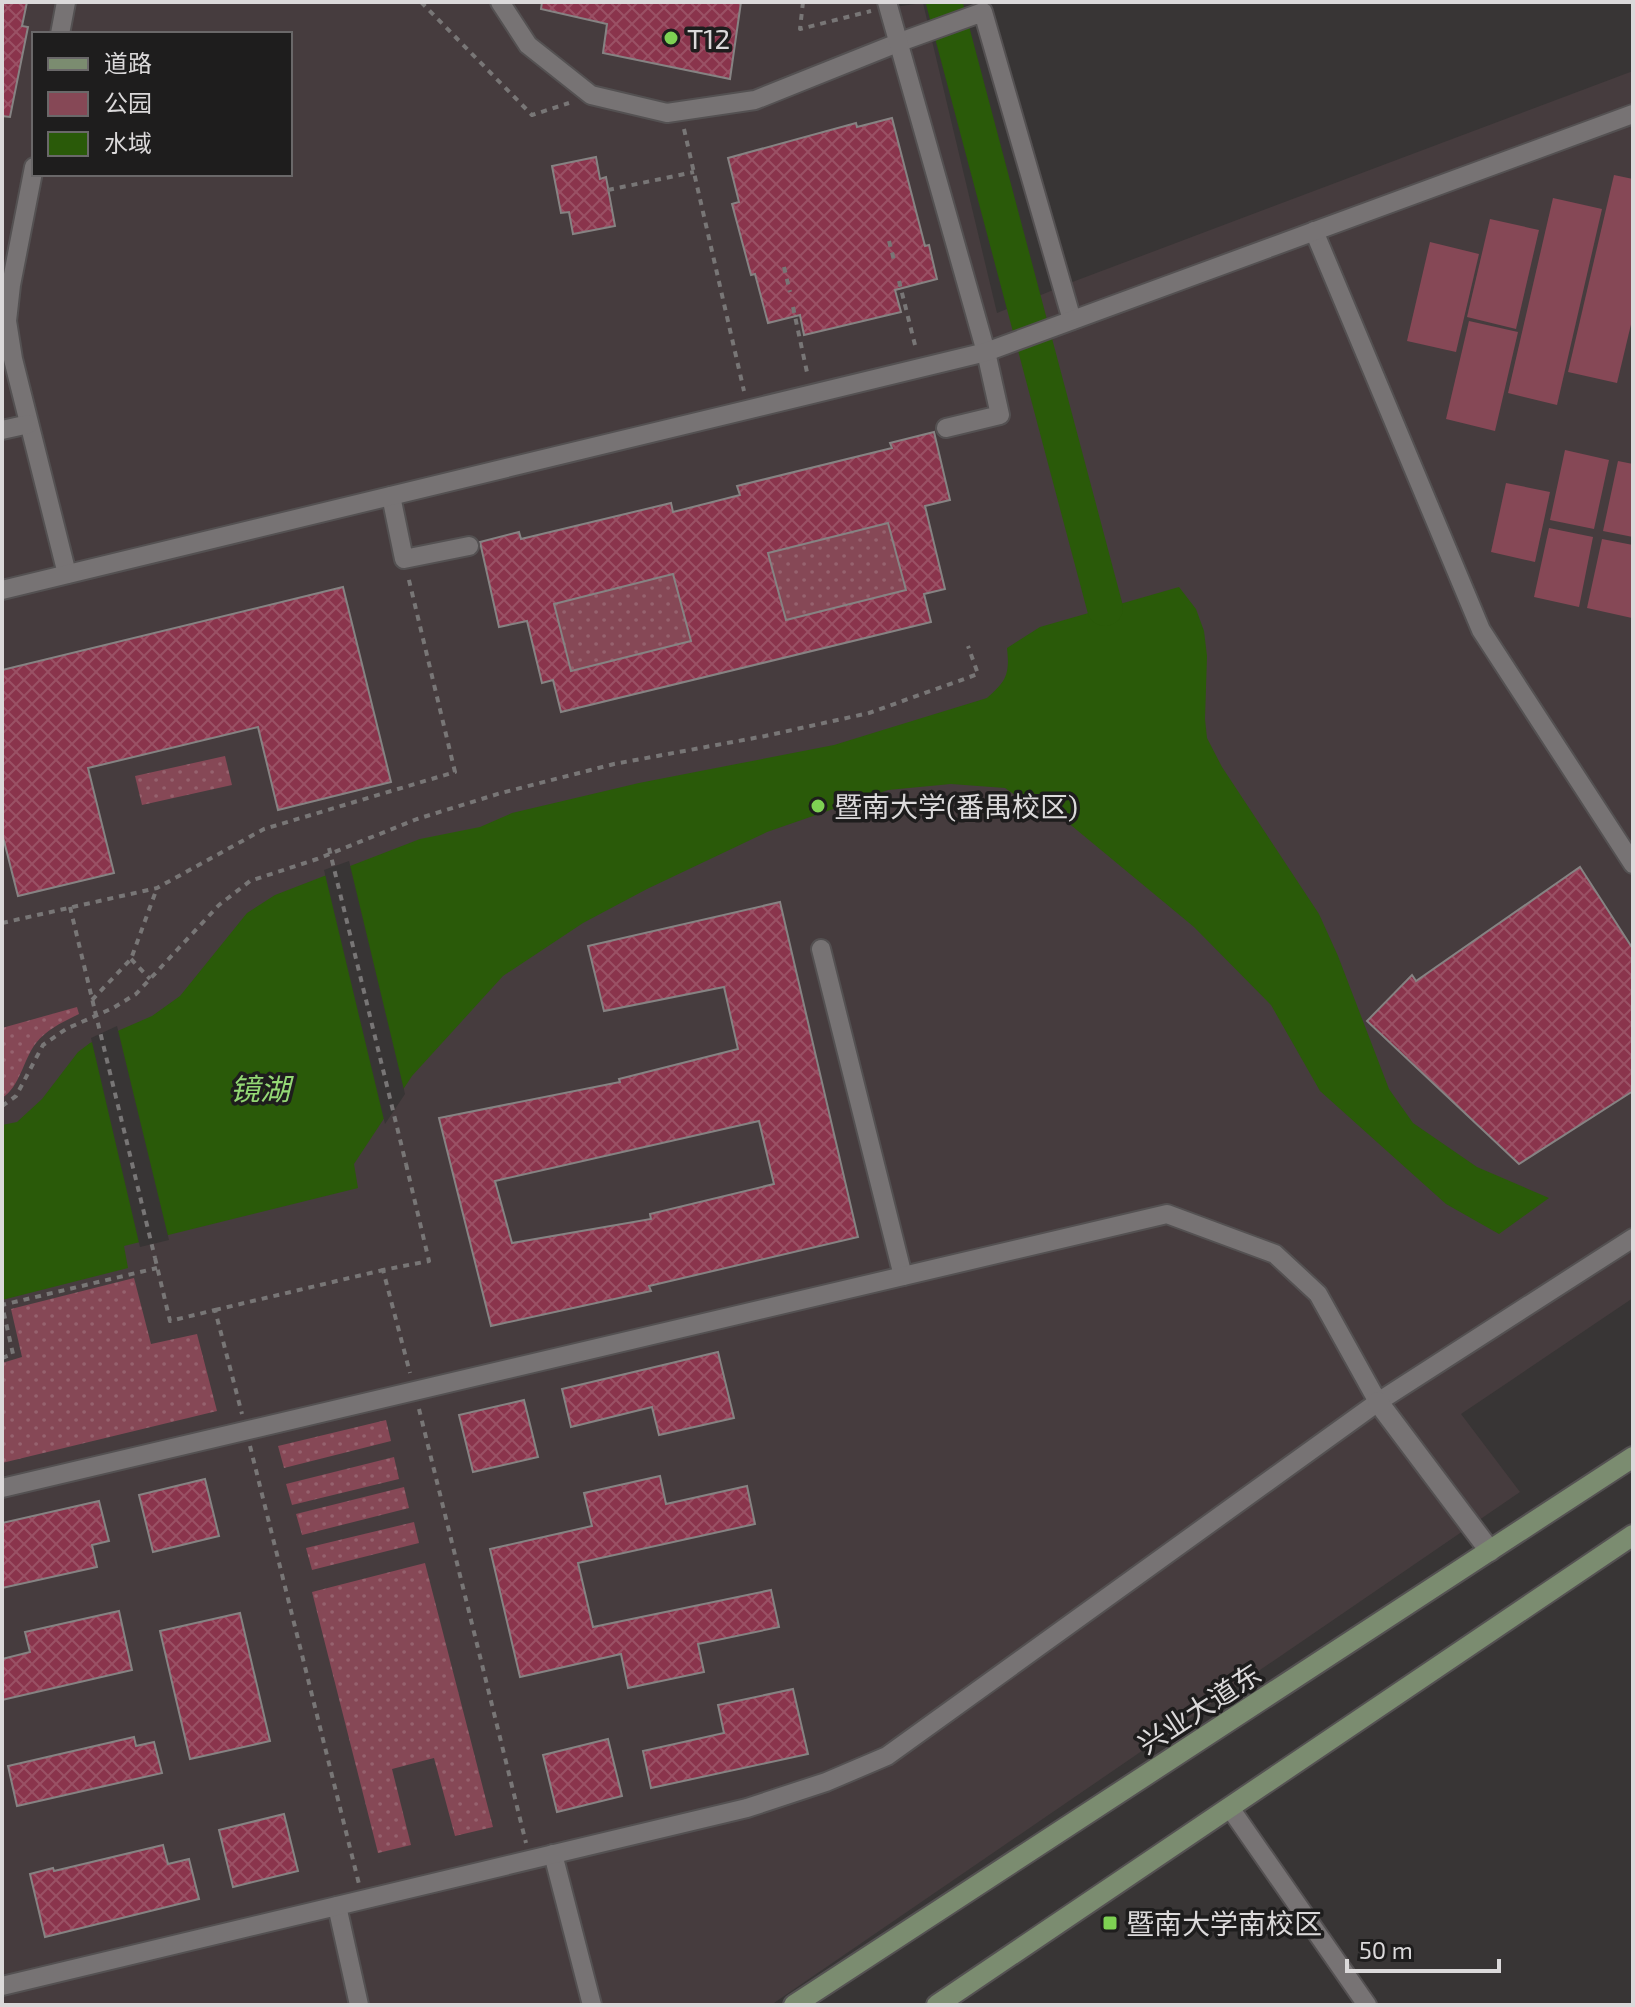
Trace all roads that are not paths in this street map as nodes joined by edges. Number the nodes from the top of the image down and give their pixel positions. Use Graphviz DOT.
graph roads {
  1 [pos="66,2"];
  2 [pos="500,2"];
  3 [pos="888,4"];
  4 [pos="60,32"];
  5 [pos="900,42"];
  6 [pos="1633,114"];
  7 [pos="32,176"];
  8 [pos="1314,231"];
  9 [pos="4,320"];
  10 [pos="1072,320"];
  11 [pos="986,352"];
  12 [pos="29,424"];
  13 [pos="946,428"];
  14 [pos="2,430"];
  15 [pos="391,496"];
  16 [pos="469,546"];
  17 [pos="67,574"];
  18 [pos="2,590"];
  19 [pos="1633,864"];
  20 [pos="821,949"];
  21 [pos="1633,1238"];
  22 [pos="903,1276"];
  23 [pos="1378,1402"];
  24 [pos="1633,1457"];
  25 [pos="2,1488"];
  26 [pos="1633,1535"];
  27 [pos="1490,1551"];
  28 [pos="1230,1808"];
  29 [pos="553,1854"];
  30 [pos="337,1906"];
  31 [pos="2,1986"];
  32 [pos="800,2002"];
  33 [pos="359,2005"];
  34 [pos="592,2005"];
  35 [pos="937,2005"];
  36 [pos="1367,2005"];
  1 -- 4 [label="street"];
  2 -- 5 [label="street"];
  3 -- 5 [label="street"];
  5 -- 10 [label="street"];
  5 -- 11 [label="street"];
  6 -- 8 [label="street"];
  7 -- 9 [label="street"];
  8 -- 10 [label="street"];
  8 -- 19 [label="street"];
  9 -- 12 [label="street"];
  10 -- 11 [label="street"];
  11 -- 13 [label="street"];
  11 -- 15 [label="street"];
  12 -- 14 [label="street"];
  12 -- 17 [label="street"];
  15 -- 16 [label="street"];
  15 -- 17 [label="street"];
  17 -- 18 [label="street"];
  20 -- 22 [label="street"];
  21 -- 23 [label="street"];
  22 -- 23 [label="street"];
  22 -- 25 [label="street"];
  23 -- 27 [label="street"];
  23 -- 29 [label="street"];
  24 -- 27 [label="main road, 兴业大道东"];
  26 -- 28 [label="main road"];
  27 -- 32 [label="main road, 兴业大道东"];
  28 -- 35 [label="main road"];
  28 -- 36 [label="street"];
  29 -- 30 [label="street"];
  29 -- 34 [label="street"];
  30 -- 31 [label="street"];
  30 -- 33 [label="street"];
}
